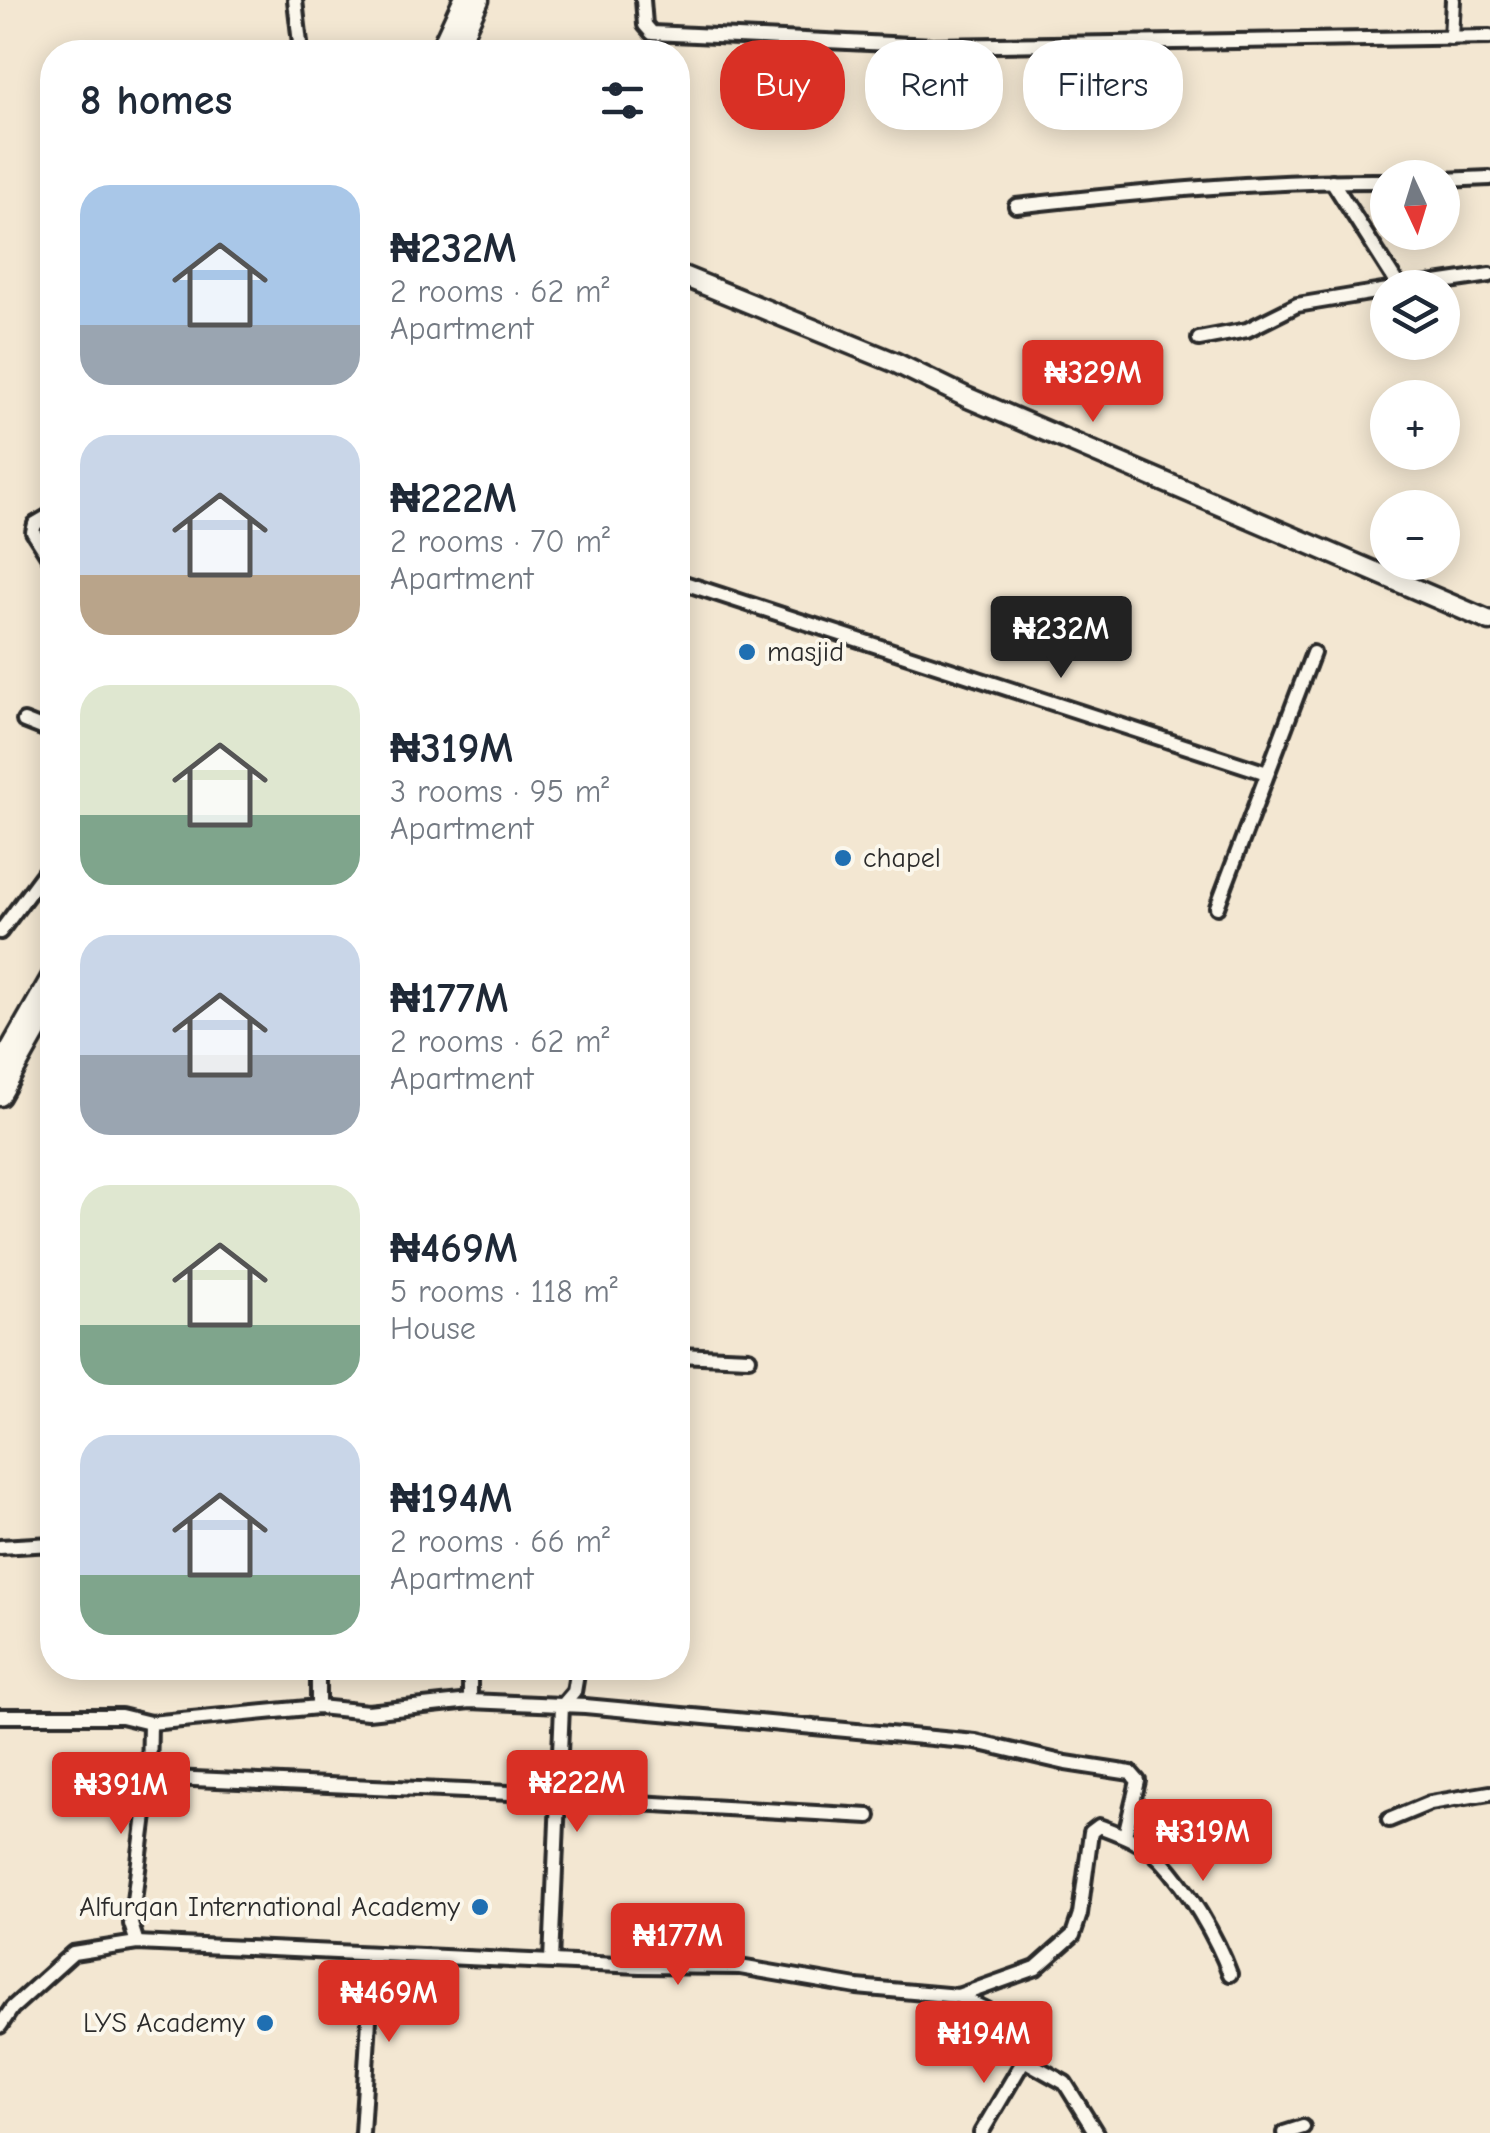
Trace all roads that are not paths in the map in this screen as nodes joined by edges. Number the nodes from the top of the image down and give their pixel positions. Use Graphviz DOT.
graph roads {
  1 [pos="295,0"];
  2 [pos="463,0"];
  3 [pos="479,0"];
  4 [pos="642,0"];
  5 [pos="1453,0"];
  6 [pos="1490,37"];
  7 [pos="1451,38"];
  8 [pos="300,40"];
  9 [pos="445,40"];
  10 [pos="461,40"];
  11 [pos="1490,178"];
  12 [pos="1460,179"];
  13 [pos="1332,181"];
  14 [pos="1370,181"];
  15 [pos="1016,206"];
  16 [pos="1389,270"];
  17 [pos="1490,274"];
  18 [pos="690,279"];
  19 [pos="1460,279"];
  20 [pos="1370,293"];
  21 [pos="1199,339"];
  22 [pos="40,521"];
  23 [pos="40,543"];
  24 [pos="690,585"];
  25 [pos="1490,621"];
  26 [pos="1312,653"];
  27 [pos="24,721"];
  28 [pos="40,727"];
  29 [pos="1268,773"];
  30 [pos="40,878"];
  31 [pos="1217,906"];
  32 [pos="0,932"];
  33 [pos="40,997"];
  34 [pos="40,1025"];
  35 [pos="0,1066"];
  36 [pos="0,1096"];
  37 [pos="690,1356"];
  38 [pos="749,1358"];
  39 [pos="40,1545"];
  40 [pos="0,1547"];
  41 [pos="318,1680"];
  42 [pos="470,1680"];
  43 [pos="576,1680"];
  44 [pos="470,1701"];
  45 [pos="562,1706"];
  46 [pos="318,1707"];
  47 [pos="0,1716"];
  48 [pos="150,1723"];
  49 [pos="149,1776"];
  50 [pos="1490,1794"];
  51 [pos="556,1795"];
  52 [pos="868,1816"];
  53 [pos="1389,1820"];
  54 [pos="1125,1836"];
  55 [pos="137,1942"];
  56 [pos="373,1955"];
  57 [pos="551,1961"];
  58 [pos="1230,1974"];
  59 [pos="958,1996"];
  60 [pos="0,2026"];
  61 [pos="1024,2060"];
  62 [pos="1302,2127"];
  63 [pos="362,2133"];
  64 [pos="982,2133"];
  65 [pos="1096,2133"];
  66 [pos="1284,2133"];
  1 -- 8 [label="street"];
  2 -- 9 [label="main road"];
  3 -- 10 [label="main road"];
  4 -- 7 [label="street"];
  5 -- 7 [label="street"];
  6 -- 7 [label="street"];
  11 -- 12 [label="street"];
  13 -- 14 [label="street"];
  13 -- 15 [label="street"];
  13 -- 16 [label="street"];
  17 -- 19 [label="street"];
  18 -- 25 [label="main road"];
  20 -- 21 [label="street"];
  22 -- 23 [label="street"];
  24 -- 29 [label="street"];
  26 -- 29 [label="street"];
  27 -- 28 [label="street"];
  29 -- 31 [label="street"];
  30 -- 32 [label="street"];
  33 -- 35 [label="main road"];
  34 -- 36 [label="main road"];
  37 -- 38 [label="street"];
  39 -- 40 [label="street"];
  41 -- 46 [label="street"];
  42 -- 44 [label="street"];
  43 -- 45 [label="street"];
  44 -- 45 [label="street"];
  44 -- 46 [label="street"];
  45 -- 51 [label="street"];
  45 -- 54 [label="street"];
  46 -- 48 [label="street"];
  47 -- 48 [label="street"];
  48 -- 49 [label="street"];
  49 -- 51 [label="street"];
  49 -- 55 [label="street"];
  50 -- 53 [label="street"];
  51 -- 52 [label="street"];
  51 -- 57 [label="street"];
  54 -- 58 [label="street"];
  54 -- 59 [label="street"];
  55 -- 56 [label="street"];
  55 -- 60 [label="street"];
  56 -- 57 [label="street"];
  56 -- 63 [label="street"];
  57 -- 59 [label="street"];
  59 -- 61 [label="street"];
  61 -- 64 [label="street"];
  61 -- 65 [label="street"];
  62 -- 66 [label="street"];
}
